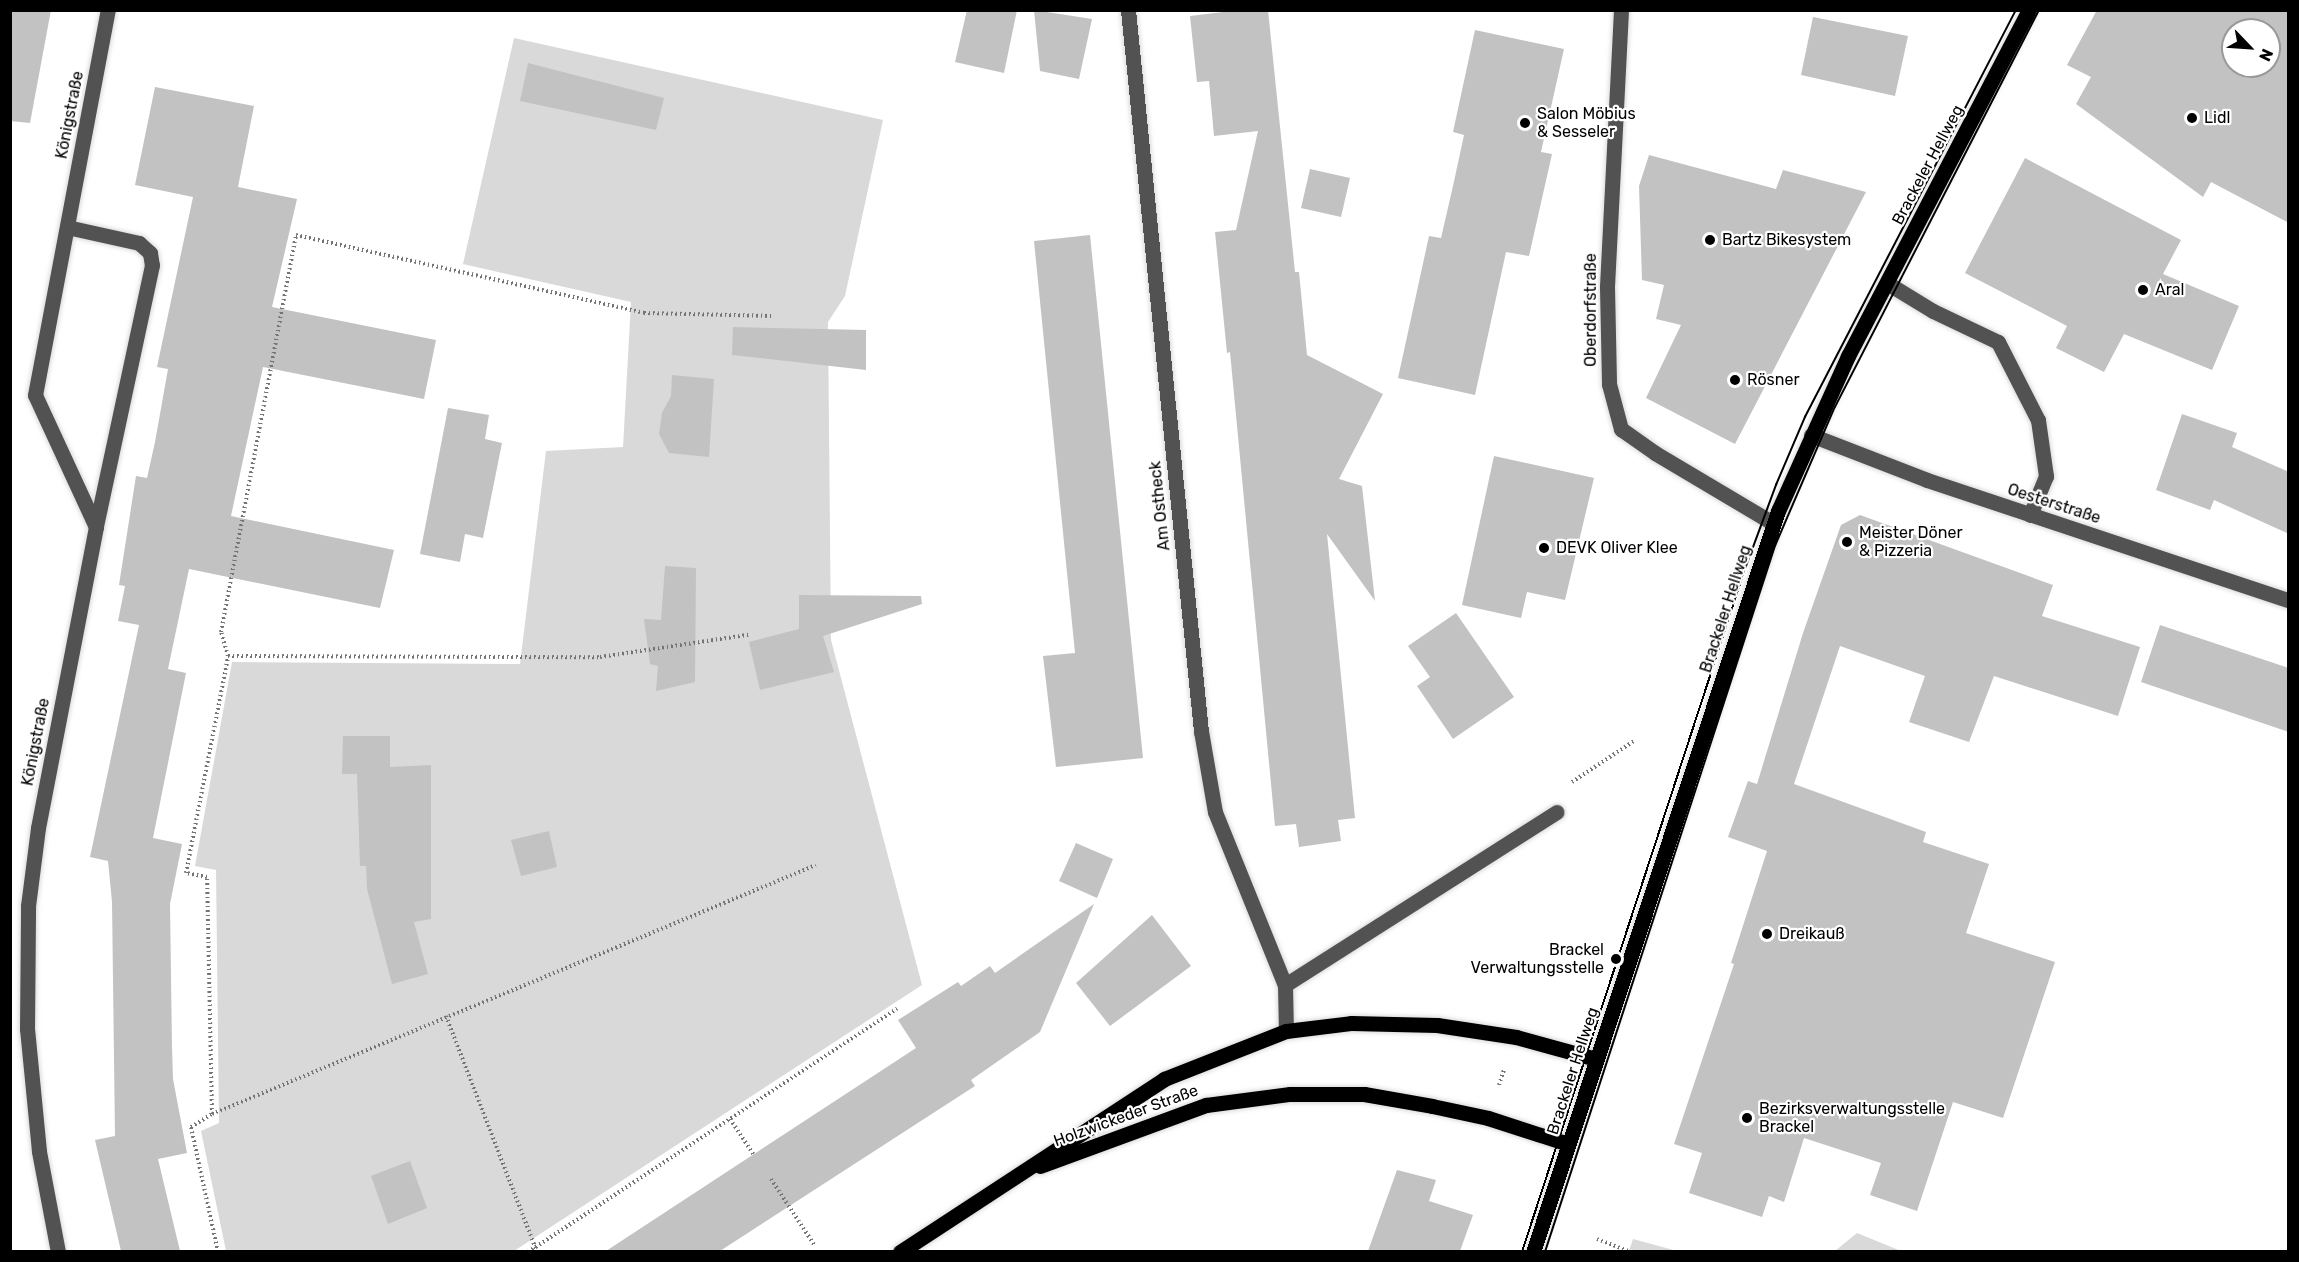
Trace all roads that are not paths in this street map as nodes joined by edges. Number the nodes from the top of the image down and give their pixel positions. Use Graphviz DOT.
graph roads {
  1 [pos="108,10"];
  2 [pos="1128,10"];
  3 [pos="1621,10"];
  4 [pos="2029,10"];
  5 [pos="67,227"];
  6 [pos="1887,283"];
  7 [pos="1811,435"];
  8 [pos="2030,515"];
  9 [pos="1773,523"];
  10 [pos="96,527"];
  11 [pos="2289,600"];
  12 [pos="1557,812"];
  13 [pos="1285,985"];
  14 [pos="1286,1031"];
  15 [pos="1596,1059"];
  16 [pos="1568,1144"];
  17 [pos="1015,1175"];
  18 [pos="58,1251"];
  19 [pos="900,1251"];
  20 [pos="1533,1251"];
  1 -- 5 [label="street, Königstraße"];
  2 -- 13 [label="street, Am Ostheck"];
  3 -- 9 [label="street, Oberdorfstraße"];
  4 -- 6 [label="main road, Brackeler Hellweg"];
  5 -- 10 [label="street, Königstraße"];
  5 -- 10 [label="street, Königstraße"];
  6 -- 7 [label="main road, Brackeler Hellweg"];
  6 -- 8 [label="street"];
  7 -- 8 [label="street, Oesterstraße"];
  7 -- 9 [label="main road, Brackeler Hellweg"];
  8 -- 11 [label="street, Oesterstraße"];
  9 -- 15 [label="main road, Brackeler Hellweg"];
  10 -- 18 [label="street, Königstraße"];
  12 -- 13 [label="street"];
  13 -- 14 [label="street"];
  14 -- 15 [label="main road, Holzwickeder Straße"];
  14 -- 17 [label="main road, Holzwickeder Straße"];
  15 -- 16 [label="main road, Brackeler Hellweg"];
  16 -- 17 [label="main road, Holzwickeder Straße"];
  16 -- 20 [label="main road, Brackeler Hellweg"];
  17 -- 19 [label="main road, Holzwickeder Straße"];
}
